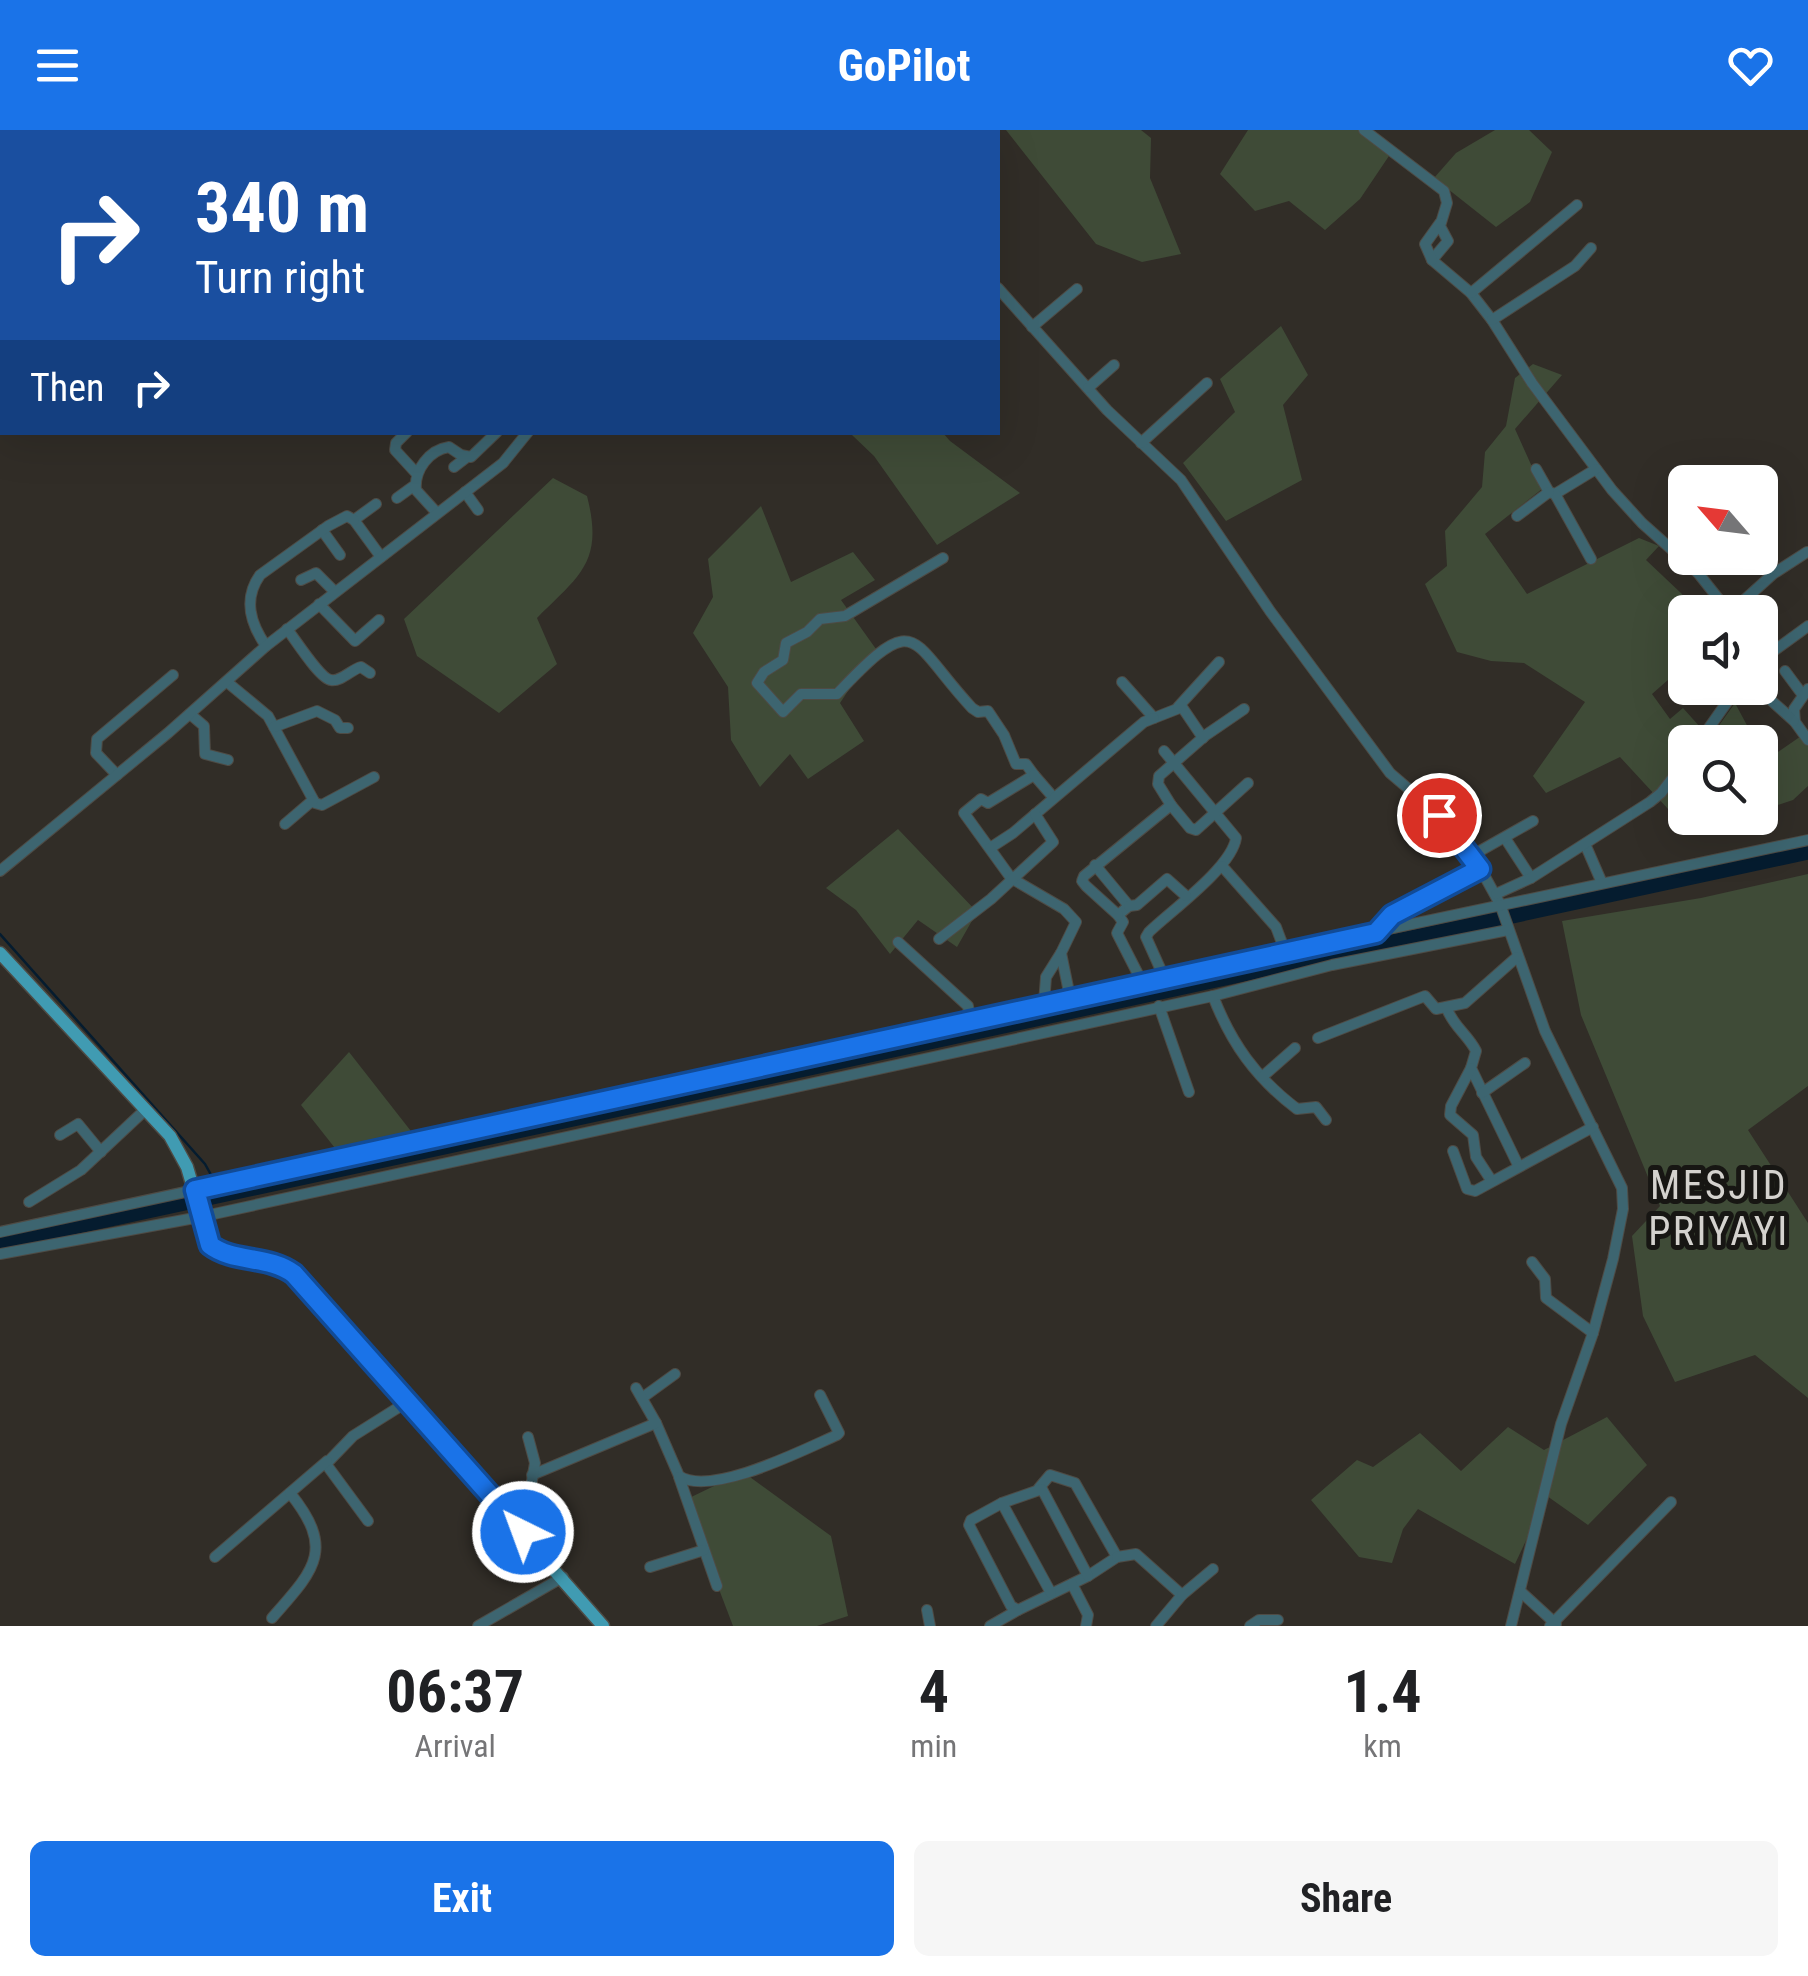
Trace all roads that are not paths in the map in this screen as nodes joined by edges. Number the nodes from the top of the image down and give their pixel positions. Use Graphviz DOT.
graph roads {
  1 [pos="1364,130"];
  2 [pos="1577,204"];
  3 [pos="1440,222"];
  4 [pos="1591,248"];
  5 [pos="1432,260"];
  6 [pos="1077,289"];
  7 [pos="1000,290"];
  8 [pos="1471,293"];
  9 [pos="1492,320"];
  10 [pos="1032,326"];
  11 [pos="1114,365"];
  12 [pos="1207,383"];
  13 [pos="1088,388"];
  14 [pos="403,435"];
  15 [pos="495,435"];
  16 [pos="520,438"];
  17 [pos="1141,443"];
  18 [pos="468,457"];
  19 [pos="454,467"];
  20 [pos="1536,469"];
  21 [pos="1596,470"];
  22 [pos="416,479"];
  23 [pos="465,492"];
  24 [pos="1552,493"];
  25 [pos="398,498"];
  26 [pos="376,504"];
  27 [pos="478,510"];
  28 [pos="437,514"];
  29 [pos="1516,516"];
  30 [pos="354,520"];
  31 [pos="322,530"];
  32 [pos="1668,547"];
  33 [pos="1806,552"];
  34 [pos="340,555"];
  35 [pos="381,557"];
  36 [pos="942,558"];
  37 [pos="1592,559"];
  38 [pos="1700,575"];
  39 [pos="301,580"];
  40 [pos="336,592"];
  41 [pos="1716,595"];
  42 [pos="1749,595"];
  43 [pos="320,604"];
  44 [pos="379,620"];
  45 [pos="1808,626"];
  46 [pos="287,629"];
  47 [pos="266,646"];
  48 [pos="1778,648"];
  49 [pos="1219,662"];
  50 [pos="1785,670"];
  51 [pos="370,673"];
  52 [pos="173,675"];
  53 [pos="227,682"];
  54 [pos="1122,682"];
  55 [pos="1805,691"];
  56 [pos="1776,705"];
  57 [pos="1178,706"];
  58 [pos="1244,710"];
  59 [pos="190,714"];
  60 [pos="1154,718"];
  61 [pos="1795,722"];
  62 [pos="274,727"];
  63 [pos="348,728"];
  64 [pos="1203,738"];
  65 [pos="1808,740"];
  66 [pos="1164,750"];
  67 [pos="228,760"];
  68 [pos="1173,762"];
  69 [pos="117,775"];
  70 [pos="1034,775"];
  71 [pos="374,777"];
  72 [pos="1248,782"];
  73 [pos="1668,785"];
  74 [pos="1053,797"];
  75 [pos="313,800"];
  76 [pos="1171,806"];
  77 [pos="1217,812"];
  78 [pos="1035,814"];
  79 [pos="1534,821"];
  80 [pos="285,824"];
  81 [pos="1506,838"];
  82 [pos="1808,840"];
  83 [pos="1585,844"];
  84 [pos="990,848"];
  85 [pos="1471,856"];
  86 [pos="1095,865"];
  87 [pos="1222,866"];
  88 [pos="1480,869"];
  89 [pos="0,872"];
  90 [pos="1012,878"];
  91 [pos="1530,878"];
  92 [pos="1602,882"];
  93 [pos="1186,896"];
  94 [pos="1499,903"];
  95 [pos="1129,906"];
  96 [pos="1118,915"];
  97 [pos="1507,928"];
  98 [pos="1376,933"];
  99 [pos="939,939"];
  100 [pos="898,942"];
  101 [pos="1285,951"];
  102 [pos="0,953"];
  103 [pos="1060,953"];
  104 [pos="1518,957"];
  105 [pos="1164,977"];
  106 [pos="1142,982"];
  107 [pos="1212,996"];
  108 [pos="1070,997"];
  109 [pos="1044,1003"];
  110 [pos="1159,1006"];
  111 [pos="1447,1009"];
  112 [pos="970,1020"];
  113 [pos="1318,1038"];
  114 [pos="1295,1048"];
  115 [pos="1525,1063"];
  116 [pos="1471,1068"];
  117 [pos="1262,1078"];
  118 [pos="1189,1092"];
  119 [pos="1482,1092"];
  120 [pos="145,1110"];
  121 [pos="1326,1120"];
  122 [pos="1592,1127"];
  123 [pos="60,1135"];
  124 [pos="1454,1151"];
  125 [pos="101,1152"];
  126 [pos="1518,1165"];
  127 [pos="1492,1180"];
  128 [pos="195,1192"];
  129 [pos="29,1202"];
  130 [pos="199,1213"];
  131 [pos="0,1232"];
  132 [pos="0,1254"];
  133 [pos="1532,1262"];
  134 [pos="1592,1332"];
  135 [pos="675,1374"];
  136 [pos="820,1394"];
  137 [pos="407,1402"];
  138 [pos="656,1423"];
  139 [pos="528,1436"];
  140 [pos="328,1461"];
  141 [pos="532,1476"];
  142 [pos="679,1476"];
  143 [pos="1039,1488"];
  144 [pos="290,1493"];
  145 [pos="1671,1502"];
  146 [pos="1002,1503"];
  147 [pos="368,1522"];
  148 [pos="523,1532"];
  149 [pos="704,1550"];
  150 [pos="216,1556"];
  151 [pos="1117,1557"];
  152 [pos="650,1567"];
  153 [pos="1213,1569"];
  154 [pos="1088,1576"];
  155 [pos="563,1578"];
  156 [pos="1072,1584"];
  157 [pos="717,1586"];
  158 [pos="1520,1591"];
  159 [pos="1051,1592"];
  160 [pos="1182,1596"];
  161 [pos="928,1610"];
  162 [pos="1018,1610"];
  163 [pos="272,1618"];
  164 [pos="1278,1620"];
  165 [pos="601,1625"];
  166 [pos="1554,1625"];
  167 [pos="478,1626"];
  168 [pos="930,1626"];
  169 [pos="990,1626"];
  170 [pos="1086,1626"];
  171 [pos="1156,1626"];
  172 [pos="1250,1626"];
  173 [pos="1511,1626"];
  1 -- 3 [label="street"];
  2 -- 8 [label="street"];
  3 -- 5 [label="street"];
  3 -- 5 [label="street"];
  4 -- 9 [label="street"];
  5 -- 8 [label="street"];
  6 -- 10 [label="street"];
  7 -- 10 [label="street"];
  8 -- 9 [label="street"];
  9 -- 21 [label="street"];
  10 -- 13 [label="street"];
  11 -- 13 [label="street"];
  12 -- 17 [label="street"];
  13 -- 17 [label="street"];
  14 -- 22 [label="street"];
  15 -- 18 [label="street"];
  16 -- 23 [label="street"];
  17 -- 85 [label="street"];
  18 -- 19 [label="street"];
  18 -- 22 [label="street"];
  20 -- 24 [label="street"];
  21 -- 24 [label="street"];
  21 -- 32 [label="street"];
  22 -- 25 [label="street"];
  22 -- 28 [label="street"];
  23 -- 27 [label="street"];
  23 -- 28 [label="street"];
  24 -- 29 [label="street"];
  24 -- 37 [label="street"];
  26 -- 30 [label="street"];
  28 -- 35 [label="street"];
  30 -- 31 [label="street"];
  30 -- 35 [label="street"];
  31 -- 34 [label="street"];
  31 -- 47 [label="street"];
  33 -- 42 [label="street"];
  35 -- 40 [label="street"];
  36 -- 70 [label="street"];
  38 -- 41 [label="street"];
  39 -- 40 [label="street"];
  40 -- 43 [label="street"];
  43 -- 44 [label="street"];
  43 -- 46 [label="street"];
  45 -- 48 [label="street"];
  46 -- 47 [label="street"];
  46 -- 51 [label="street"];
  47 -- 53 [label="street"];
  49 -- 57 [label="street"];
  50 -- 55 [label="street"];
  52 -- 69 [label="street"];
  53 -- 59 [label="street"];
  53 -- 62 [label="street"];
  54 -- 60 [label="street"];
  55 -- 61 [label="street"];
  56 -- 61 [label="street"];
  57 -- 60 [label="street"];
  57 -- 64 [label="street"];
  58 -- 64 [label="street"];
  59 -- 67 [label="street"];
  59 -- 69 [label="street"];
  60 -- 74 [label="street"];
  61 -- 65 [label="street"];
  62 -- 63 [label="street"];
  62 -- 75 [label="street"];
  64 -- 68 [label="street"];
  66 -- 68 [label="street"];
  68 -- 76 [label="street"];
  68 -- 77 [label="street"];
  69 -- 89 [label="street"];
  70 -- 74 [label="street"];
  70 -- 84 [label="street"];
  71 -- 75 [label="street"];
  72 -- 77 [label="street"];
  73 -- 83 [label="street"];
  74 -- 78 [label="street"];
  75 -- 80 [label="street"];
  76 -- 77 [label="street"];
  76 -- 86 [label="street"];
  77 -- 87 [label="street"];
  78 -- 84 [label="street"];
  78 -- 90 [label="street"];
  79 -- 81 [label="street"];
  81 -- 85 [label="street"];
  81 -- 91 [label="street"];
  82 -- 92 [label="street"];
  83 -- 91 [label="street"];
  83 -- 92 [label="street"];
  84 -- 90 [label="street"];
  85 -- 88 [label="street"];
  86 -- 95 [label="street"];
  86 -- 96 [label="street"];
  87 -- 93 [label="street"];
  87 -- 101 [label="street"];
  88 -- 94 [label="street"];
  88 -- 98 [label="street"];
  90 -- 99 [label="street"];
  90 -- 103 [label="street"];
  91 -- 94 [label="street"];
  92 -- 94 [label="street"];
  93 -- 95 [label="street"];
  93 -- 105 [label="street"];
  94 -- 97 [label="street"];
  94 -- 98 [label="street"];
  95 -- 96 [label="street"];
  96 -- 106 [label="street"];
  97 -- 104 [label="street"];
  97 -- 107 [label="street"];
  98 -- 101 [label="street"];
  100 -- 112 [label="street"];
  101 -- 105 [label="street"];
  102 -- 120 [label="main road"];
  103 -- 108 [label="street"];
  103 -- 109 [label="street"];
  104 -- 111 [label="street"];
  104 -- 122 [label="street"];
  105 -- 106 [label="street"];
  106 -- 108 [label="street"];
  107 -- 110 [label="street"];
  107 -- 117 [label="street"];
  108 -- 109 [label="street"];
  109 -- 112 [label="street"];
  110 -- 118 [label="street"];
  110 -- 130 [label="street"];
  111 -- 113 [label="street"];
  111 -- 116 [label="street"];
  112 -- 128 [label="street"];
  114 -- 117 [label="street"];
  115 -- 119 [label="street"];
  116 -- 119 [label="street"];
  116 -- 127 [label="street"];
  117 -- 121 [label="street"];
  119 -- 126 [label="street"];
  120 -- 125 [label="street"];
  120 -- 128 [label="main road"];
  122 -- 126 [label="street"];
  122 -- 134 [label="street"];
  123 -- 125 [label="street"];
  124 -- 127 [label="street"];
  125 -- 129 [label="street"];
  126 -- 127 [label="street"];
  128 -- 130 [label="main road"];
  128 -- 131 [label="street"];
  130 -- 132 [label="street"];
  130 -- 137 [label="main road"];
  133 -- 134 [label="street"];
  134 -- 158 [label="street"];
  135 -- 138 [label="street"];
  136 -- 142 [label="street"];
  137 -- 140 [label="street"];
  137 -- 148 [label="main road"];
  138 -- 141 [label="street"];
  138 -- 142 [label="street"];
  139 -- 141 [label="street"];
  140 -- 144 [label="street"];
  140 -- 147 [label="street"];
  141 -- 148 [label="street"];
  142 -- 149 [label="street"];
  143 -- 146 [label="street"];
  143 -- 151 [label="street"];
  143 -- 154 [label="street"];
  144 -- 150 [label="street"];
  144 -- 163 [label="street"];
  145 -- 166 [label="street"];
  146 -- 159 [label="street"];
  146 -- 162 [label="street"];
  148 -- 155 [label="main road"];
  149 -- 152 [label="street"];
  149 -- 157 [label="street"];
  151 -- 154 [label="street"];
  151 -- 160 [label="street"];
  153 -- 160 [label="street"];
  154 -- 156 [label="street"];
  155 -- 165 [label="main road"];
  155 -- 167 [label="street"];
  156 -- 159 [label="street"];
  156 -- 170 [label="street"];
  158 -- 166 [label="street"];
  158 -- 173 [label="street"];
  159 -- 162 [label="street"];
  160 -- 171 [label="street"];
  161 -- 168 [label="street"];
  162 -- 169 [label="street"];
  164 -- 172 [label="street"];
}
